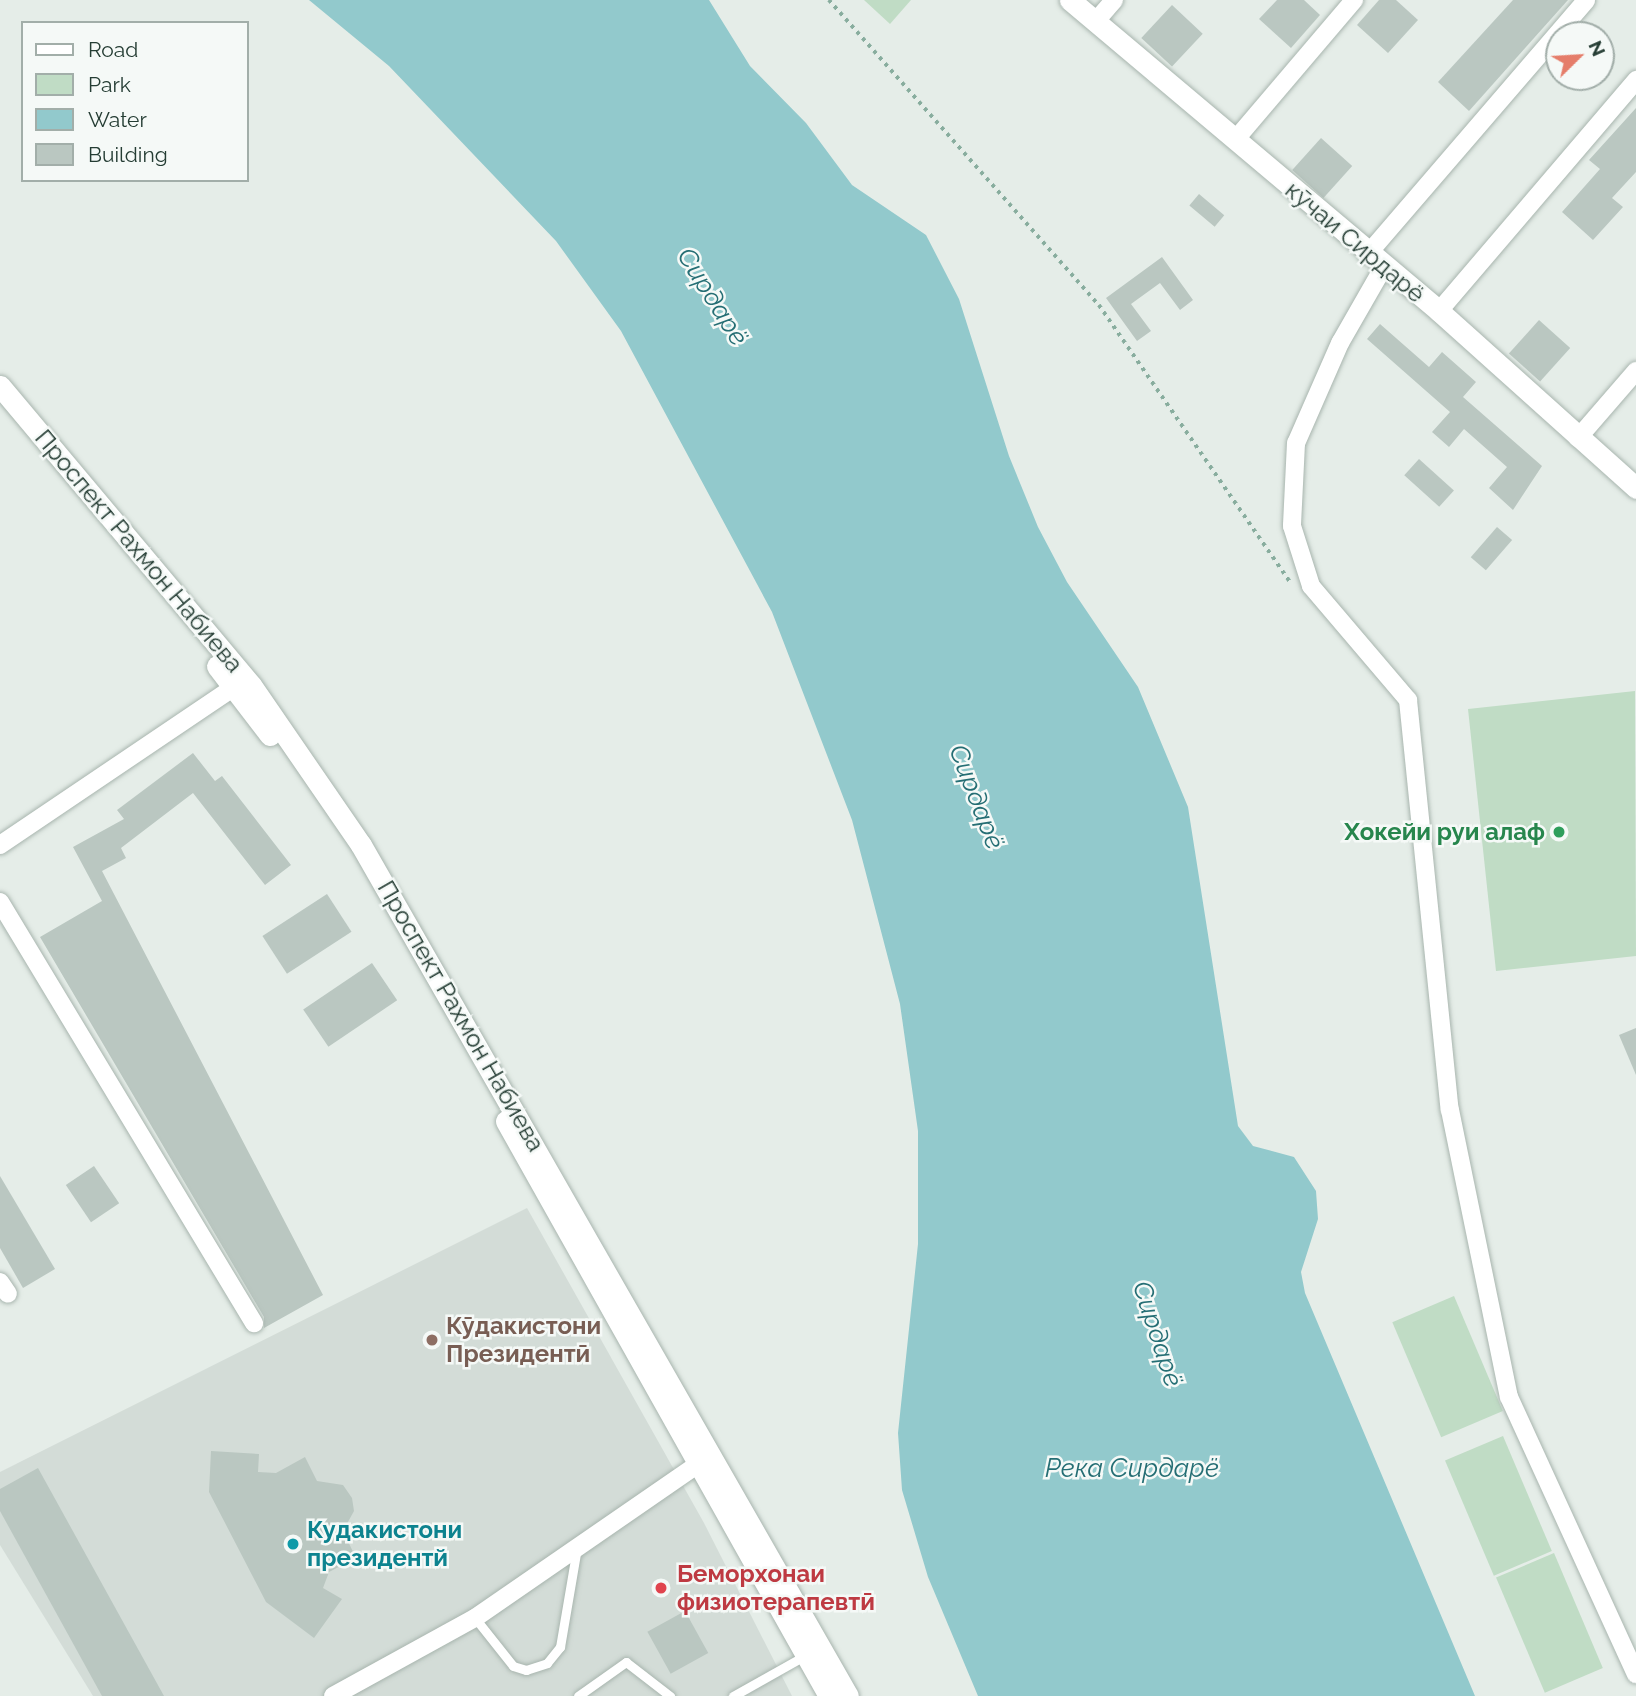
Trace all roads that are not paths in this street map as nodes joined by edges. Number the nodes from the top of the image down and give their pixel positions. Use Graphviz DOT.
graph roads {
  1 [pos="1070,0"];
  2 [pos="1114,0"];
  3 [pos="1354,0"];
  4 [pos="1586,0"];
  5 [pos="1095,22"];
  6 [pos="1636,80"];
  7 [pos="1235,140"];
  8 [pos="1375,261"];
  9 [pos="1439,311"];
  10 [pos="1636,371"];
  11 [pos="0,386"];
  12 [pos="0,407"];
  13 [pos="1578,438"];
  14 [pos="1636,488"];
  15 [pos="234,687"];
  16 [pos="0,845"];
  17 [pos="0,902"];
  18 [pos="254,1323"];
  19 [pos="698,1464"];
  20 [pos="576,1553"];
  21 [pos="475,1618"];
  22 [pos="806,1655"];
  23 [pos="1636,1674"];
  24 [pos="821,1692"];
  25 [pos="333,1696"];
  26 [pos="578,1696"];
  27 [pos="670,1696"];
  28 [pos="733,1696"];
  29 [pos="848,1696"];
  1 -- 5 [label="main road, кӯчаи Сирдарё"];
  2 -- 5 [label="street"];
  3 -- 7 [label="street"];
  4 -- 8 [label="street"];
  5 -- 7 [label="main road, кӯчаи Сирдарё"];
  6 -- 9 [label="street"];
  7 -- 8 [label="main road, кӯчаи Сирдарё"];
  8 -- 9 [label="main road, кӯчаи Сирдарё"];
  8 -- 23 [label="street"];
  9 -- 13 [label="main road, кӯчаи Сирдарё"];
  10 -- 13 [label="street"];
  11 -- 29 [label="main road, Проспект Рахмон Набиева"];
  12 -- 15 [label="main road, Проспект Рахмон Набиева"];
  13 -- 14 [label="main road, кӯчаи Сирдарё"];
  15 -- 16 [label="street"];
  15 -- 19 [label="main road, Проспект Рахмон Набиева"];
  17 -- 18 [label="street"];
  19 -- 20 [label="street"];
  19 -- 22 [label="main road, Проспект Рахмон Набиева"];
  20 -- 21 [label="street"];
  20 -- 21 [label="lane"];
  21 -- 25 [label="street"];
  22 -- 24 [label="main road, Проспект Рахмон Набиева"];
  22 -- 28 [label="lane"];
  26 -- 27 [label="lane"];
}
